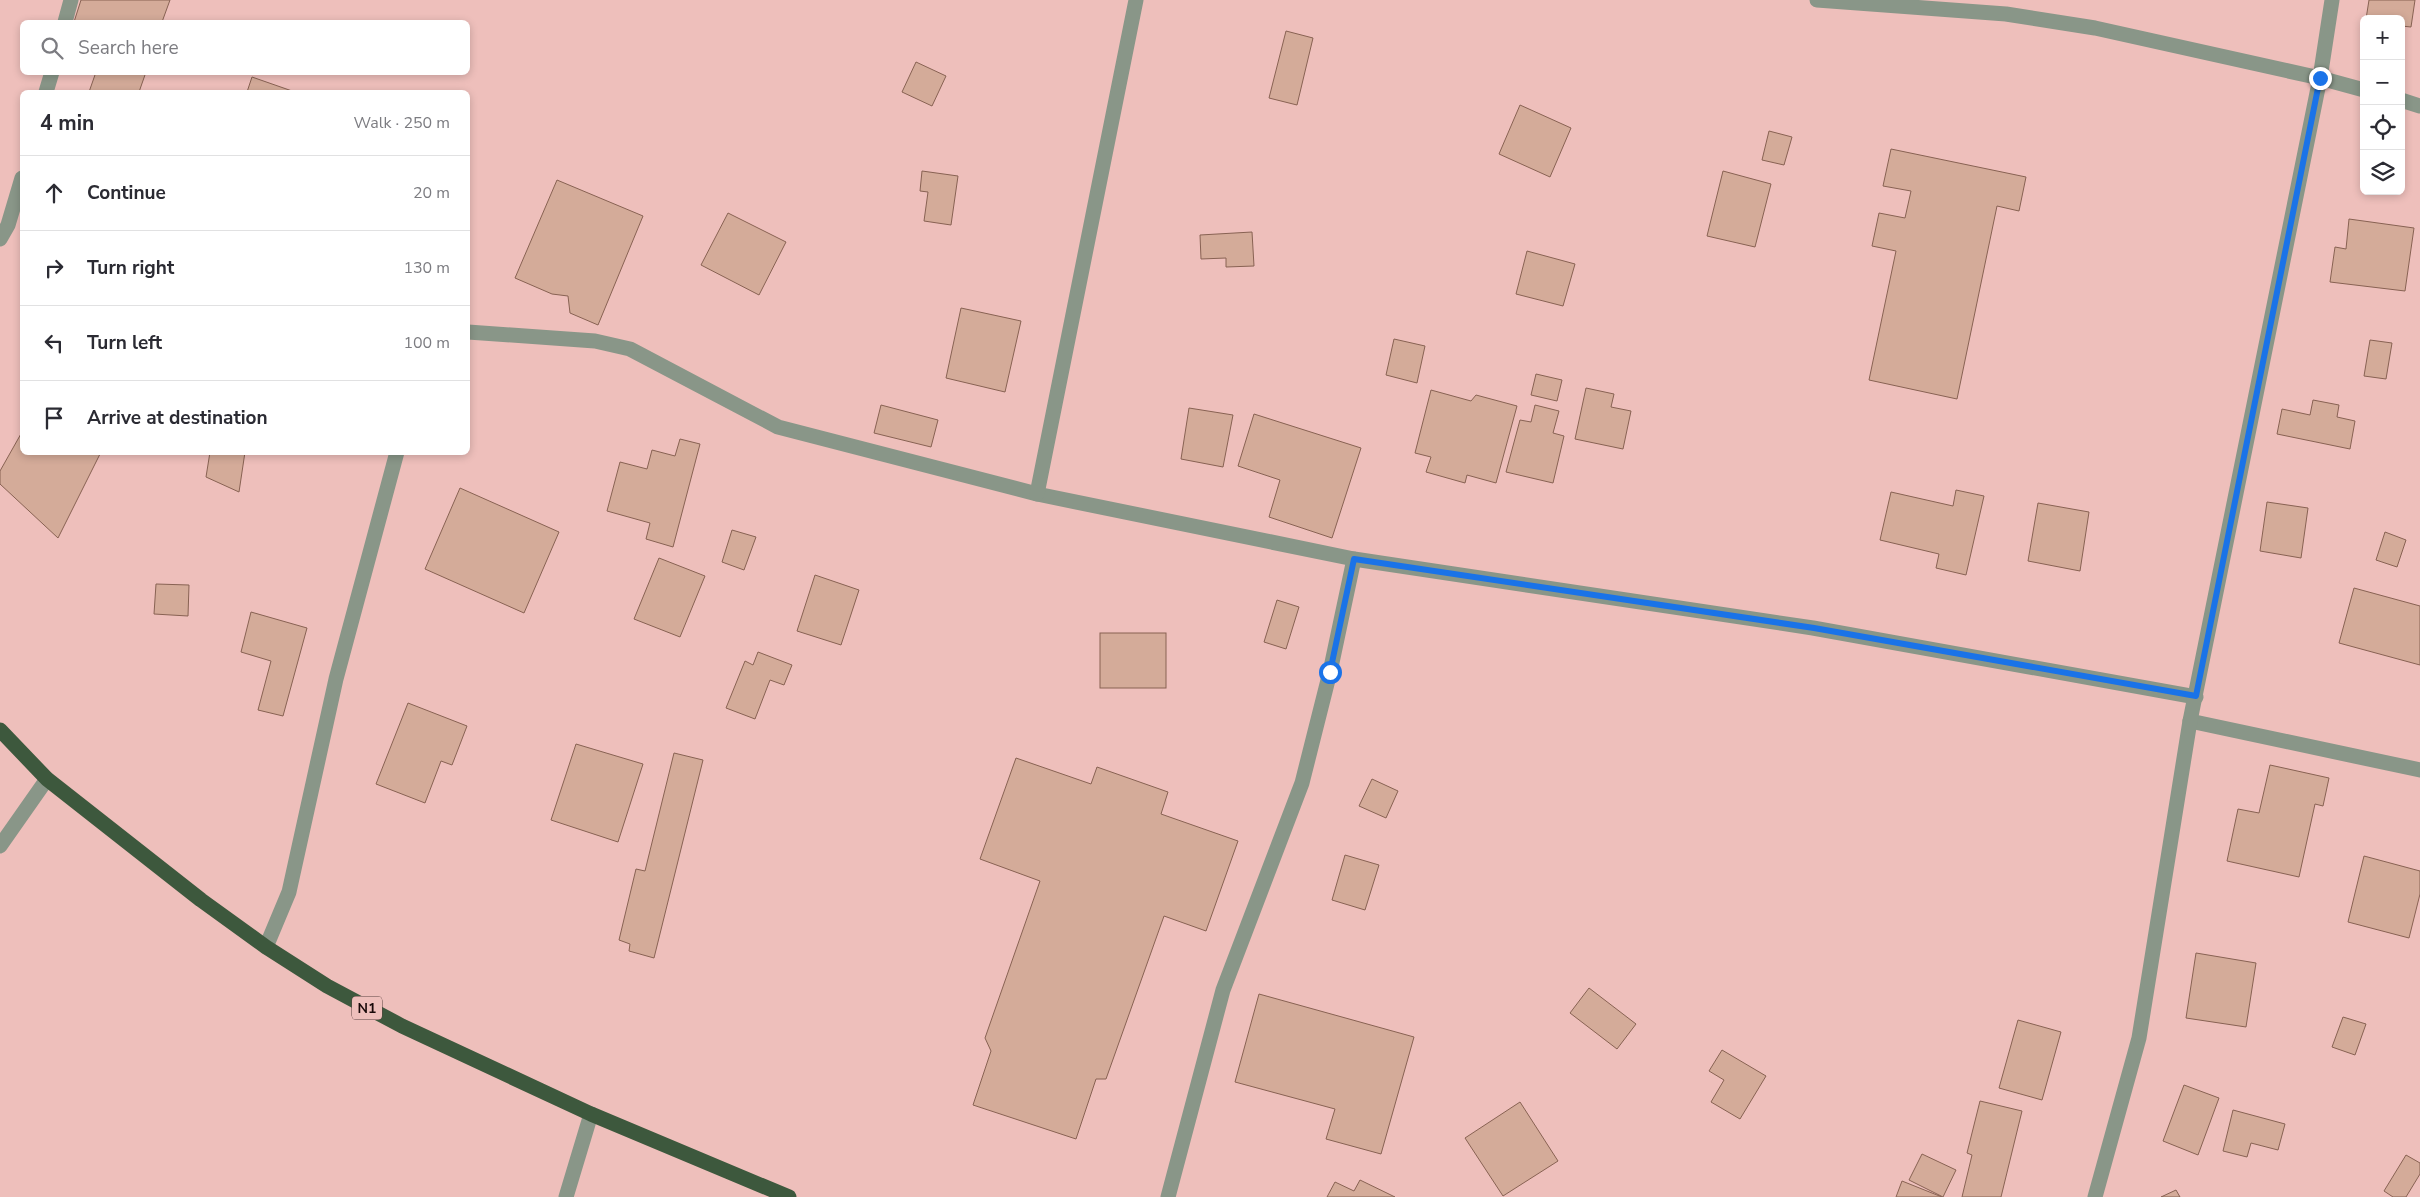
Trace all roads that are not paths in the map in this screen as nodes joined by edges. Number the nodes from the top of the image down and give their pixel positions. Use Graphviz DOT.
graph roads {
  1 [pos="71,0"];
  2 [pos="1136,0"];
  3 [pos="1817,0"];
  4 [pos="2332,0"];
  5 [pos="66,20"];
  6 [pos="51,75"];
  7 [pos="2320,78"];
  8 [pos="2360,89"];
  9 [pos="47,90"];
  10 [pos="2405,101"];
  11 [pos="2420,106"];
  12 [pos="20,192"];
  13 [pos="15,227"];
  14 [pos="0,239"];
  15 [pos="470,332"];
  16 [pos="396,455"];
  17 [pos="1038,494"];
  18 [pos="1354,559"];
  19 [pos="2196,696"];
  20 [pos="2190,721"];
  21 [pos="0,730"];
  22 [pos="2420,770"];
  23 [pos="48,779"];
  24 [pos="0,846"];
  25 [pos="266,947"];
  26 [pos="591,1114"];
  27 [pos="566,1197"];
  28 [pos="789,1197"];
  29 [pos="1168,1197"];
  30 [pos="2095,1197"];
  1 -- 5 [label="street"];
  2 -- 17 [label="street"];
  3 -- 7 [label="street"];
  4 -- 7 [label="street"];
  6 -- 9 [label="street"];
  7 -- 8 [label="street"];
  7 -- 19 [label="street"];
  10 -- 11 [label="street"];
  12 -- 13 [label="street"];
  13 -- 14 [label="street"];
  15 -- 17 [label="street"];
  16 -- 25 [label="street"];
  17 -- 18 [label="street"];
  18 -- 19 [label="street"];
  18 -- 29 [label="street"];
  19 -- 20 [label="street"];
  20 -- 22 [label="street"];
  20 -- 30 [label="street"];
  21 -- 23 [label="highway, N1"];
  23 -- 24 [label="street"];
  23 -- 25 [label="highway, N1"];
  25 -- 26 [label="highway, N1"];
  26 -- 27 [label="street"];
  26 -- 28 [label="highway, N1"];
}
